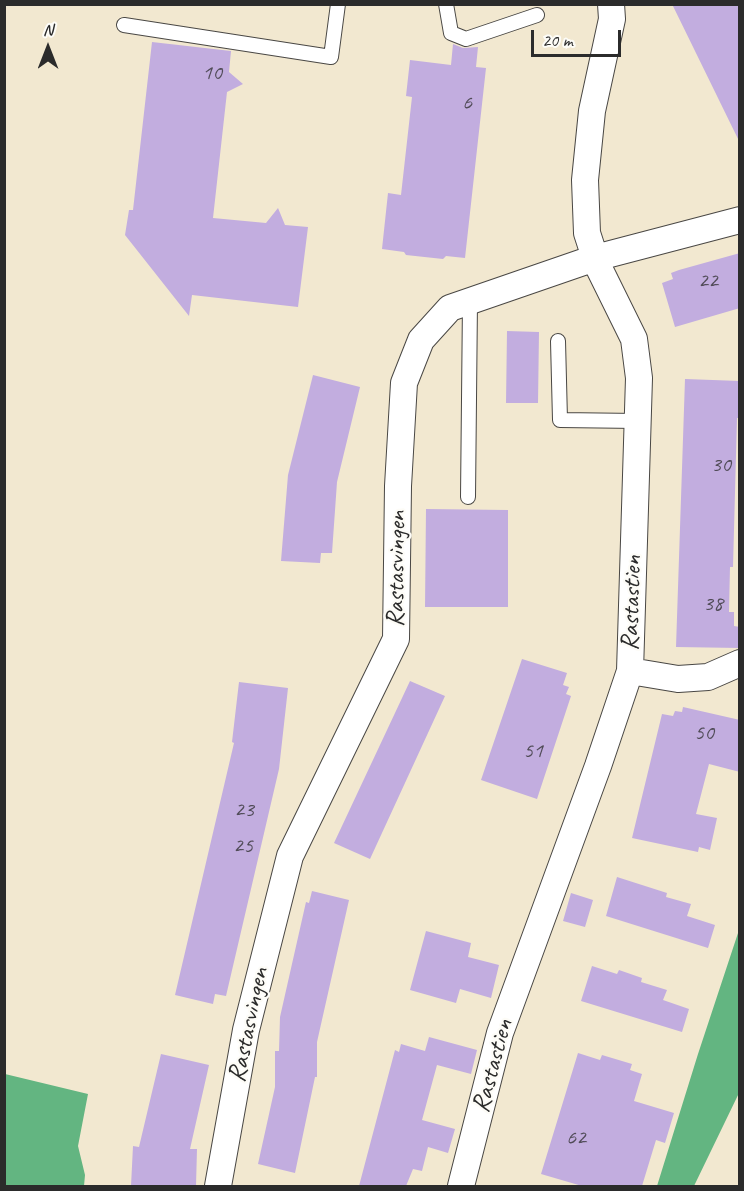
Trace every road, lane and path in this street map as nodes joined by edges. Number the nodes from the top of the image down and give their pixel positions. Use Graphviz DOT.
graph roads {
  1 [pos="338,4"];
  2 [pos="446,4"];
  3 [pos="611,4"];
  4 [pos="537,15"];
  5 [pos="124,25"];
  6 [pos="740,220"];
  7 [pos="595,258"];
  8 [pos="470,301"];
  9 [pos="558,341"];
  10 [pos="638,421"];
  11 [pos="468,497"];
  12 [pos="740,663"];
  13 [pos="630,672"];
  14 [pos="218,1186"];
  15 [pos="461,1186"];
  1 -- 5 [label="lane"];
  2 -- 4 [label="lane"];
  3 -- 7 [label="street, Rastastien"];
  6 -- 7 [label="street, Rastasvingen"];
  7 -- 8 [label="street, Rastasvingen"];
  7 -- 10 [label="street, Rastastien"];
  8 -- 11 [label="lane"];
  8 -- 14 [label="street, Rastasvingen"];
  9 -- 10 [label="lane"];
  10 -- 13 [label="street, Rastastien"];
  12 -- 13 [label="street"];
  13 -- 15 [label="street, Rastastien"];
}
